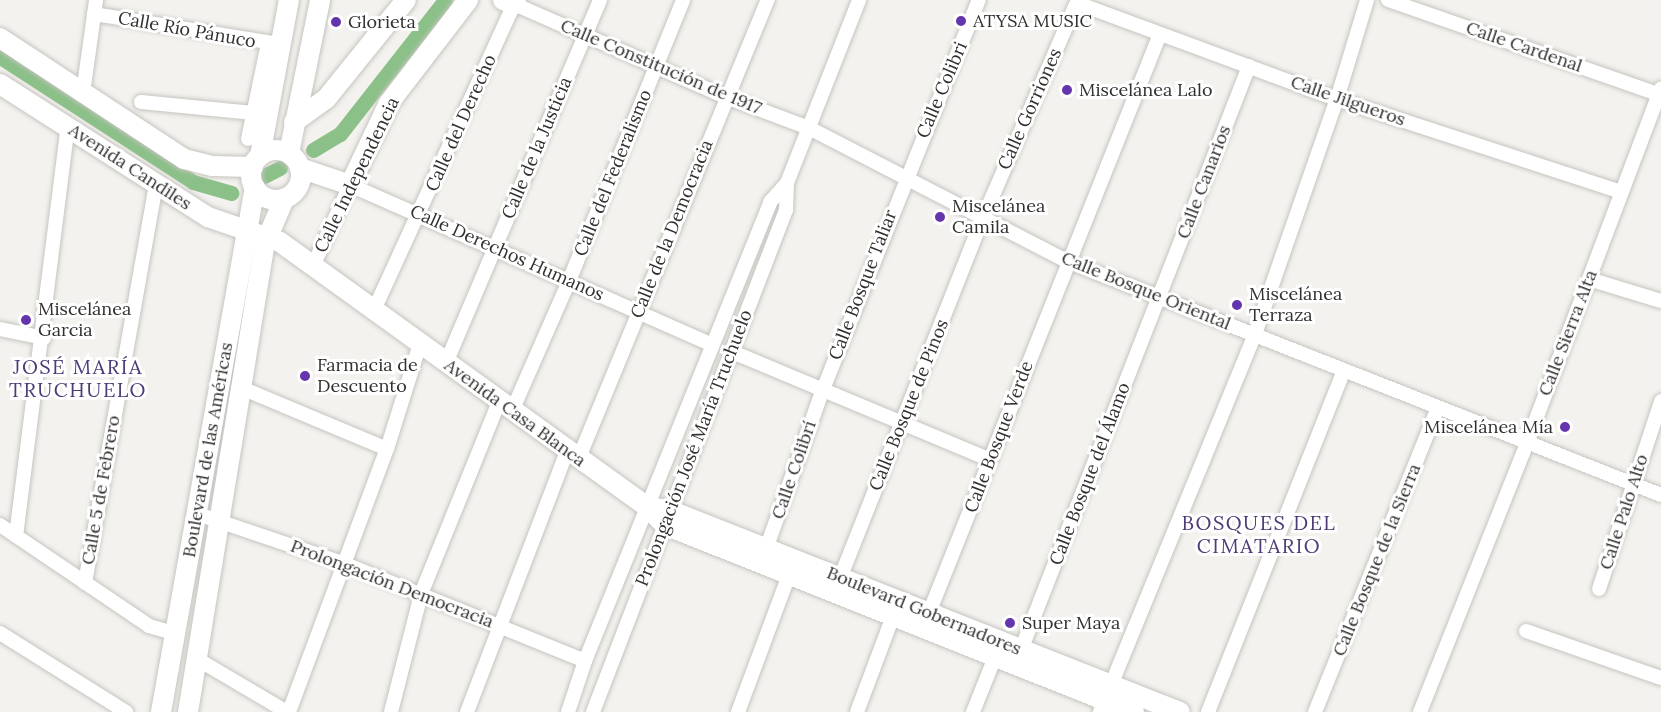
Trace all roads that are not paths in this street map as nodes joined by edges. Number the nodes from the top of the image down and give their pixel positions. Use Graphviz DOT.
graph roads {
  1 [pos="289,0"];
  2 [pos="320,0"];
  3 [pos="406,0"];
  4 [pos="468,0"];
  5 [pos="600,0"];
  6 [pos="683,0"];
  7 [pos="768,0"];
  8 [pos="859,0"];
  9 [pos="979,0"];
  10 [pos="1367,0"];
  11 [pos="1388,0"];
  12 [pos="511,1"];
  13 [pos="1078,2"];
  14 [pos="95,7"];
  15 [pos="1160,34"];
  16 [pos="585,35"];
  17 [pos="0,38"];
  18 [pos="274,44"];
  19 [pos="655,66"];
  20 [pos="1250,66"];
  21 [pos="0,84"];
  22 [pos="1660,92"];
  23 [pos="83,93"];
  24 [pos="726,98"];
  25 [pos="1337,99"];
  26 [pos="141,102"];
  27 [pos="253,113"];
  28 [pos="294,122"];
  29 [pos="68,127"];
  30 [pos="809,128"];
  31 [pos="248,139"];
  32 [pos="295,160"];
  33 [pos="256,162"];
  34 [pos="905,179"];
  35 [pos="788,183"];
  36 [pos="156,184"];
  37 [pos="350,185"];
  38 [pos="255,188"];
  39 [pos="1621,192"];
  40 [pos="284,199"];
  41 [pos="420,214"];
  42 [pos="983,218"];
  43 [pos="246,231"];
  44 [pos="267,235"];
  45 [pos="496,247"];
  46 [pos="1067,261"];
  47 [pos="313,266"];
  48 [pos="1589,279"];
  49 [pos="569,281"];
  50 [pos="1159,298"];
  51 [pos="1661,300"];
  52 [pos="374,310"];
  53 [pos="639,311"];
  54 [pos="0,329"];
  55 [pos="1255,334"];
  56 [pos="44,338"];
  57 [pos="420,344"];
  58 [pos="712,345"];
  59 [pos="730,351"];
  60 [pos="446,363"];
  61 [pos="1344,371"];
  62 [pos="239,387"];
  63 [pos="822,392"];
  64 [pos="1661,401"];
  65 [pos="505,406"];
  66 [pos="1438,408"];
  67 [pos="901,425"];
  68 [pos="1527,443"];
  69 [pos="387,448"];
  70 [pos="572,455"];
  71 [pos="990,460"];
  72 [pos="1632,486"];
  73 [pos="1661,495"];
  74 [pos="647,507"];
  75 [pos="198,514"];
  76 [pos="667,518"];
  77 [pos="219,519"];
  78 [pos="0,525"];
  79 [pos="16,536"];
  80 [pos="766,549"];
  81 [pos="343,563"];
  82 [pos="789,575"];
  83 [pos="85,584"];
  84 [pos="837,585"];
  85 [pos="1599,589"];
  86 [pos="421,594"];
  87 [pos="929,613"];
  88 [pos="893,616"];
  89 [pos="501,625"];
  90 [pos="178,628"];
  91 [pos="1526,631"];
  92 [pos="0,633"];
  93 [pos="1021,650"];
  94 [pos="995,657"];
  95 [pos="199,660"];
  96 [pos="585,661"];
  97 [pos="1661,678"];
  98 [pos="1105,699"];
  99 [pos="126,712"];
  100 [pos="161,712"];
  101 [pos="188,712"];
  102 [pos="288,712"];
  103 [pos="391,712"];
  104 [pos="467,712"];
  105 [pos="568,712"];
  106 [pos="593,712"];
  107 [pos="738,712"];
  108 [pos="857,712"];
  109 [pos="973,712"];
  110 [pos="1134,712"];
  111 [pos="1180,712"];
  112 [pos="1208,712"];
  113 [pos="1315,712"];
  114 [pos="1420,712"];
  1 -- 18 [label="main road"];
  2 -- 28 [label="main road"];
  3 -- 28 [label="main road"];
  4 -- 37 [label="main road, Calle Independencia"];
  5 -- 16 [label="street, Calle de la Justicia"];
  6 -- 19 [label="street, Calle del Federalismo"];
  7 -- 24 [label="street, Calle de la Democracia"];
  8 -- 30 [label="street, Prolongación José María Truchuelo"];
  9 -- 34 [label="street, Calle Colibri"];
  10 -- 25 [label="street"];
  11 -- 22 [label="street, Calle Cardenal"];
  12 -- 16 [label="street, Calle Constitución de 1917"];
  12 -- 41 [label="street, Calle del Derecho"];
  13 -- 15 [label="street, Calle Jilgueros"];
  13 -- 42 [label="street, Calle Gorriones"];
  14 -- 18 [label="street, Calle Río Pánuco"];
  14 -- 23 [label="street"];
  15 -- 20 [label="street, Calle Jilgueros"];
  15 -- 46 [label="street, Calle Bosque Verde"];
  16 -- 19 [label="street, Calle Constitución de 1917"];
  16 -- 45 [label="street, Calle de la Justicia"];
  17 -- 23 [label="main road, Avenida Candiles"];
  18 -- 27 [label="street"];
  18 -- 33 [label="main road"];
  19 -- 24 [label="street, Calle Constitución de 1917"];
  19 -- 49 [label="street, Calle del Federalismo"];
  20 -- 25 [label="street, Calle Jilgueros"];
  20 -- 50 [label="street, Calle Canarios"];
  21 -- 29 [label="main road, Avenida Candiles"];
  22 -- 39 [label="street, Calle Sierra Alta"];
  23 -- 33 [label="main road, Avenida Candiles"];
  24 -- 30 [label="street, Calle Constitución de 1917"];
  24 -- 53 [label="street, Calle de la Democracia"];
  25 -- 39 [label="street, Calle Jilgueros"];
  25 -- 55 [label="street"];
  26 -- 27 [label="street"];
  27 -- 31 [label="street"];
  28 -- 32 [label="main road"];
  29 -- 36 [label="main road, Avenida Candiles"];
  29 -- 56 [label="street"];
  30 -- 34 [label="street, Calle Bosque Oriental"];
  30 -- 35 [label="street, Prolongación José María Truchuelo"];
  32 -- 33 [label="main road"];
  32 -- 37 [label="main road, Calle Derechos Humanos"];
  32 -- 40 [label="main road"];
  33 -- 38 [label="main road"];
  34 -- 42 [label="street, Calle Bosque Oriental"];
  34 -- 63 [label="street, Calle Bosque Taliar"];
  35 -- 58 [label="street, Prolongación José María Truchuelo"];
  35 -- 59 [label="street, Prolongación José María Truchuelo"];
  36 -- 43 [label="main road, Avenida Candiles"];
  36 -- 83 [label="street, Calle 5 de Febrero"];
  37 -- 41 [label="street, Calle Derechos Humanos"];
  37 -- 47 [label="street, Calle Independencia"];
  38 -- 40 [label="main road"];
  38 -- 43 [label="main road, Boulevard de las Américas"];
  39 -- 48 [label="street, Calle Sierra Alta"];
  40 -- 44 [label="main road, Boulevard de las Américas"];
  41 -- 45 [label="street, Calle Derechos Humanos"];
  41 -- 52 [label="street, Calle del Derecho"];
  42 -- 46 [label="street, Calle Bosque Oriental"];
  42 -- 67 [label="street, Calle Bosque de Pinos"];
  43 -- 44 [label="main road, Avenida Candiles"];
  43 -- 75 [label="main road, Boulevard de las Américas"];
  44 -- 47 [label="main road, Avenida Casa Blanca"];
  44 -- 62 [label="main road, Boulevard de las Américas"];
  45 -- 49 [label="street, Calle Derechos Humanos"];
  45 -- 60 [label="street, Calle de la Justicia"];
  46 -- 50 [label="street, Calle Bosque Oriental"];
  46 -- 71 [label="street, Calle Bosque Verde"];
  47 -- 52 [label="main road, Avenida Casa Blanca"];
  48 -- 51 [label="street"];
  48 -- 68 [label="street, Calle Sierra Alta"];
  49 -- 53 [label="street, Calle Derechos Humanos"];
  49 -- 65 [label="street, Calle del Federalismo"];
  50 -- 55 [label="street, Calle Bosque Oriental"];
  50 -- 93 [label="street, Calle Bosque del Álamo"];
  52 -- 57 [label="main road, Avenida Casa Blanca"];
  53 -- 58 [label="street, Calle Derechos Humanos"];
  53 -- 70 [label="street, Calle de la Democracia"];
  54 -- 56 [label="street"];
  55 -- 61 [label="street, Calle Bosque Oriental"];
  55 -- 98 [label="street"];
  56 -- 79 [label="street"];
  57 -- 60 [label="main road, Avenida Casa Blanca"];
  57 -- 69 [label="street"];
  58 -- 74 [label="street, Prolongación José María Truchuelo"];
  59 -- 63 [label="street"];
  59 -- 76 [label="street, Prolongación José María Truchuelo"];
  60 -- 65 [label="main road, Avenida Casa Blanca"];
  61 -- 66 [label="street, Calle Bosque Oriental"];
  61 -- 112 [label="street"];
  62 -- 69 [label="street"];
  62 -- 77 [label="main road, Boulevard de las Américas"];
  63 -- 67 [label="street"];
  63 -- 80 [label="street, Calle Colibrí"];
  64 -- 72 [label="street, Calle Palo Alto"];
  65 -- 70 [label="main road, Avenida Casa Blanca"];
  65 -- 86 [label="street, Calle del Federalismo"];
  66 -- 68 [label="street, Calle Bosque Oriental"];
  66 -- 113 [label="street, Calle Bosque de la Sierra"];
  67 -- 71 [label="street"];
  67 -- 84 [label="street, Calle Bosque de Pinos"];
  68 -- 72 [label="street, Calle Bosque Oriental"];
  68 -- 114 [label="street, Calle Sierra Alta"];
  69 -- 81 [label="street"];
  70 -- 74 [label="main road, Avenida Casa Blanca"];
  70 -- 89 [label="street, Calle de la Democracia"];
  71 -- 87 [label="street, Calle Bosque Verde"];
  72 -- 73 [label="street, Calle Bosque Oriental"];
  72 -- 85 [label="street, Calle Palo Alto"];
  74 -- 76 [label="main road, Avenida Casa Blanca"];
  74 -- 96 [label="street, Prolongación José María Truchuelo"];
  75 -- 77 [label="street, Prolongación Democracia"];
  75 -- 90 [label="main road, Boulevard de las Américas"];
  76 -- 80 [label="main road, Boulevard Gobernadores"];
  76 -- 82 [label="main road, Boulevard Gobernadores"];
  76 -- 106 [label="street, Prolongación José María Truchuelo"];
  77 -- 81 [label="street, Prolongación Democracia"];
  77 -- 95 [label="main road, Boulevard de las Américas"];
  78 -- 79 [label="street"];
  79 -- 83 [label="street"];
  80 -- 84 [label="main road, Boulevard Gobernadores"];
  81 -- 86 [label="street, Prolongación Democracia"];
  81 -- 102 [label="street"];
  82 -- 84 [label="main road, Boulevard Gobernadores"];
  82 -- 107 [label="street"];
  83 -- 90 [label="street"];
  84 -- 87 [label="main road, Boulevard Gobernadores"];
  84 -- 88 [label="main road, Boulevard Gobernadores"];
  86 -- 89 [label="street, Prolongación Democracia"];
  86 -- 103 [label="street, Calle del Federalismo"];
  87 -- 93 [label="main road, Boulevard Gobernadores"];
  88 -- 94 [label="main road, Boulevard Gobernadores"];
  88 -- 108 [label="street"];
  89 -- 96 [label="street, Prolongación Democracia"];
  89 -- 104 [label="street, Calle de la Democracia"];
  90 -- 100 [label="main road, Boulevard de las Américas"];
  91 -- 97 [label="street"];
  92 -- 99 [label="street"];
  93 -- 98 [label="main road, Boulevard Gobernadores"];
  94 -- 98 [label="main road, Boulevard Gobernadores"];
  94 -- 109 [label="street"];
  95 -- 101 [label="main road, Boulevard de las Américas"];
  95 -- 102 [label="street"];
  96 -- 105 [label="street, Prolongación José María Truchuelo"];
  98 -- 110 [label="main road, Boulevard Gobernadores"];
  98 -- 111 [label="main road, Boulevard Gobernadores"];
}
